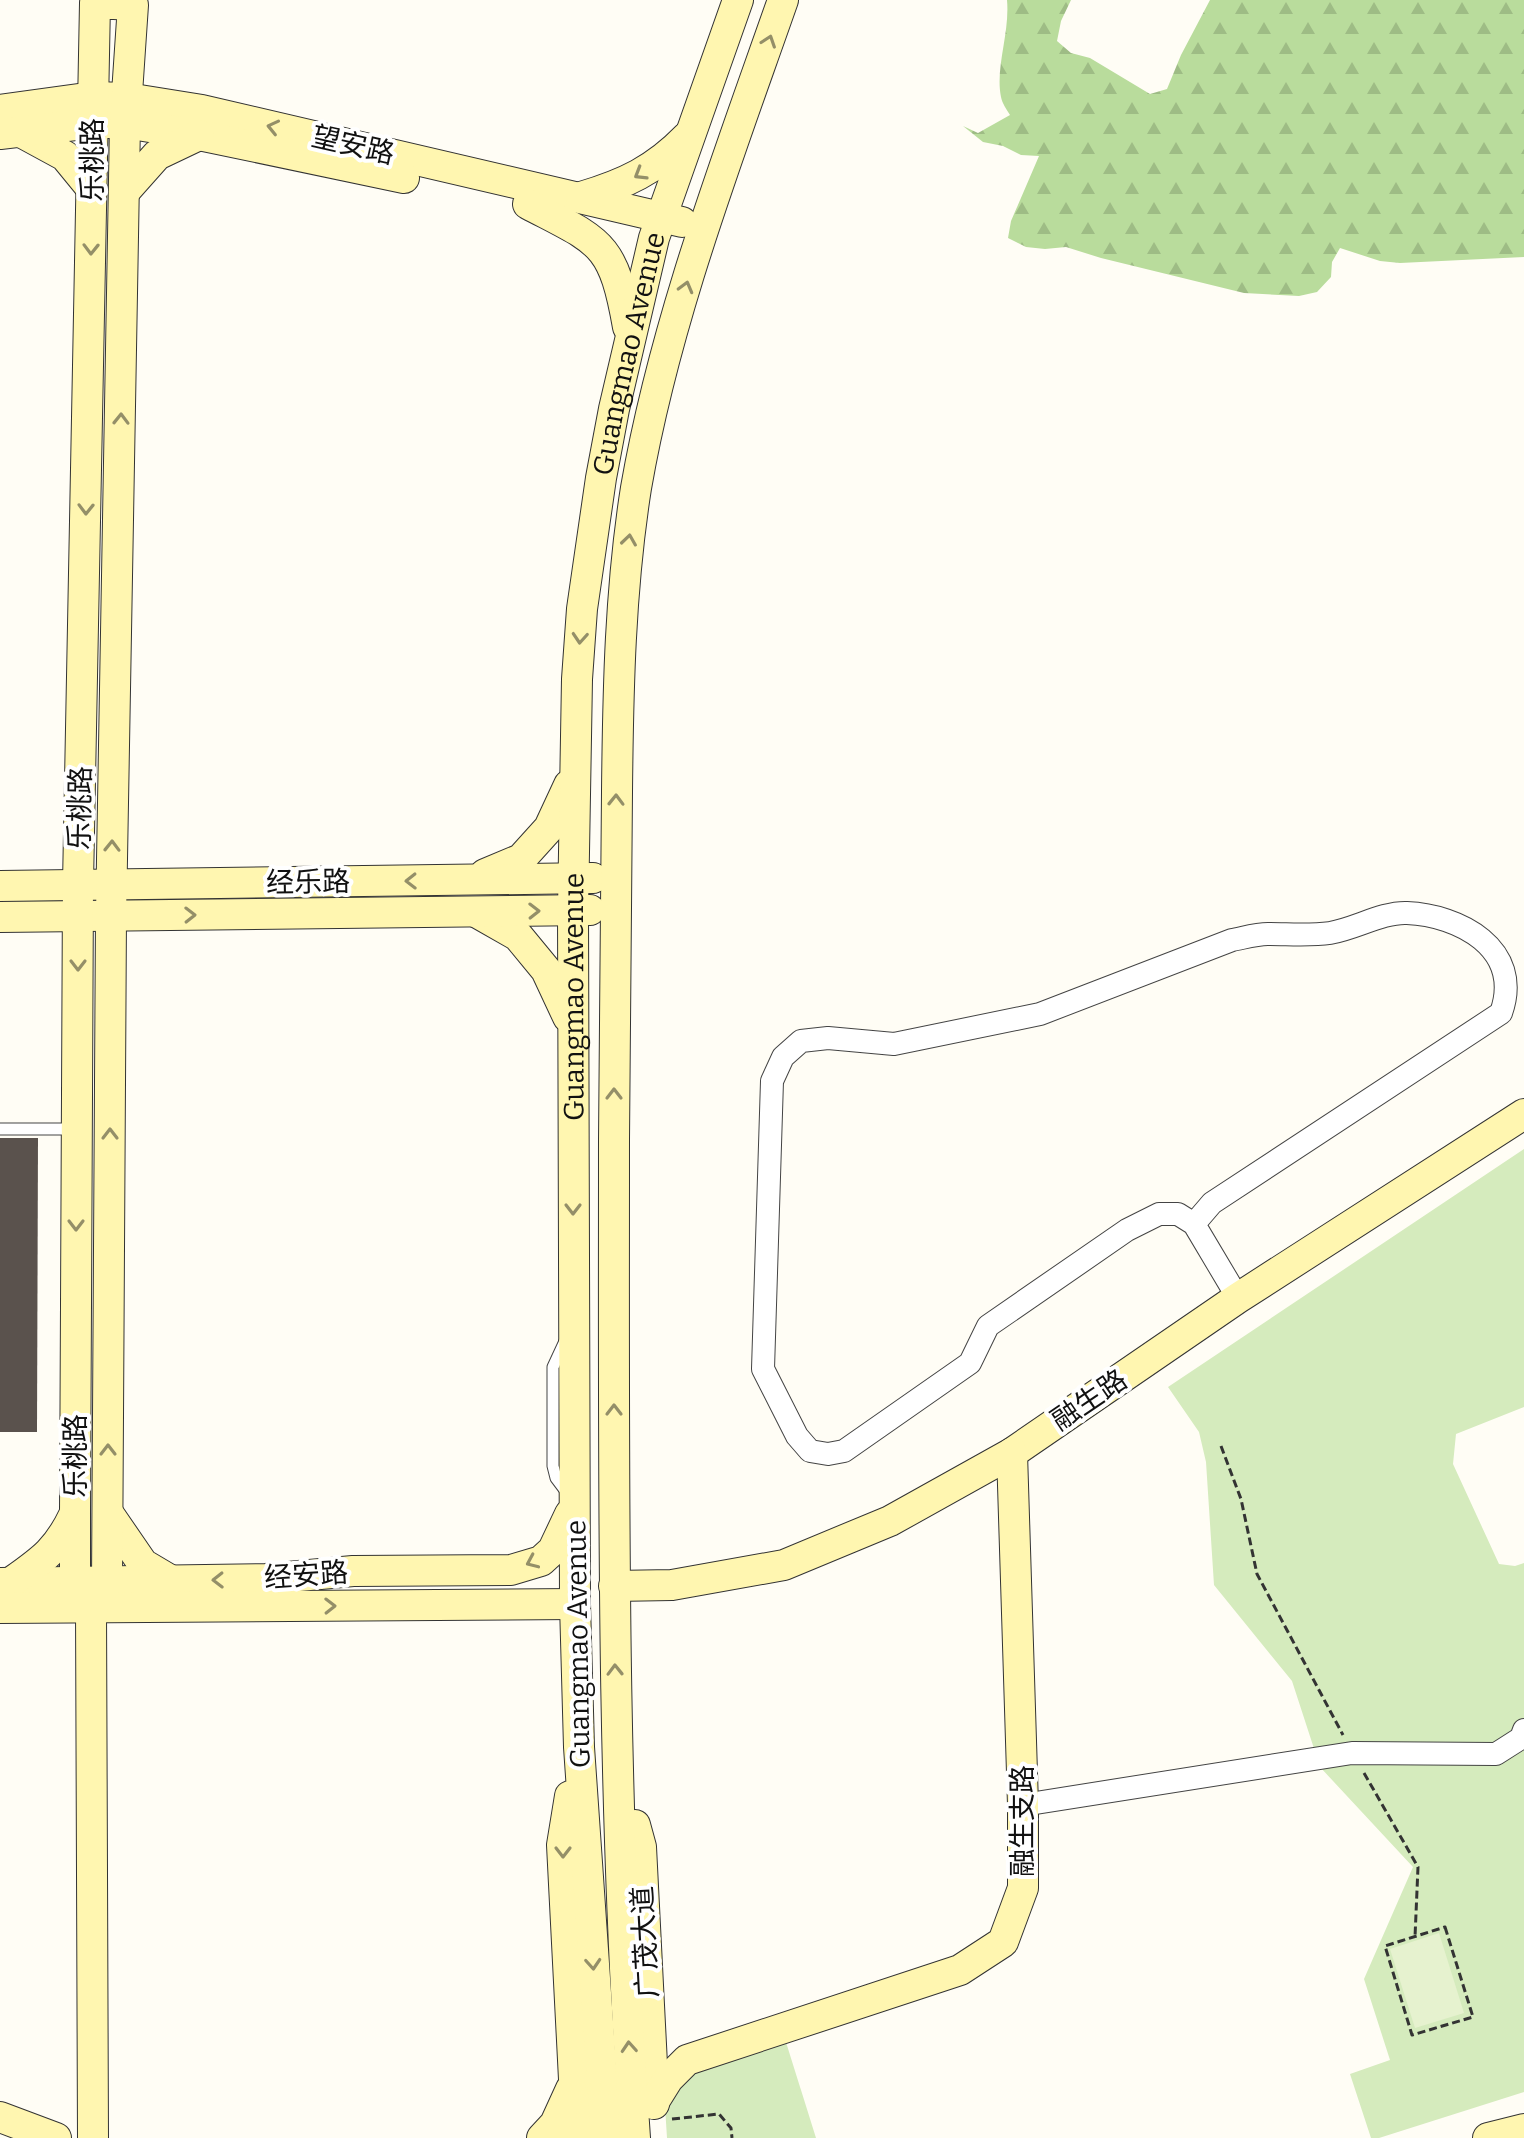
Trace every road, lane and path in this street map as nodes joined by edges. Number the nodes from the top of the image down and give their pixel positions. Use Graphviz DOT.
graph roads {
  1 [pos="738,0"];
  2 [pos="783,0"];
  3 [pos="92,110"];
  4 [pos="126,110"];
  5 [pos="6,125"];
  6 [pos="691,133"];
  7 [pos="199,135"];
  8 [pos="92,189"];
  9 [pos="125,191"];
  10 [pos="578,198"];
  11 [pos="528,204"];
  12 [pos="658,228"];
  13 [pos="700,237"];
  14 [pos="630,341"];
  15 [pos="573,776"];
  16 [pos="615,878"];
  17 [pos="573,879"];
  18 [pos="473,880"];
  19 [pos="78,884"];
  20 [pos="112,884"];
  21 [pos="0,886"];
  22 [pos="614,909"];
  23 [pos="573,910"];
  24 [pos="475,911"];
  25 [pos="78,916"];
  26 [pos="111,916"];
  27 [pos="0,917"];
  28 [pos="573,1027"];
  29 [pos="1524,1114"];
  30 [pos="0,1129"];
  31 [pos="77,1129"];
  32 [pos="573,1173"];
  33 [pos="614,1173"];
  34 [pos="1194,1224"];
  35 [pos="1238,1298"];
  36 [pos="1221,1446"];
  37 [pos="1012,1453"];
  38 [pos="575,1501"];
  39 [pos="108,1513"];
  40 [pos="75,1514"];
  41 [pos="170,1580"];
  42 [pos="75,1583"];
  43 [pos="614,1586"];
  44 [pos="3,1591"];
  45 [pos="99,1595"];
  46 [pos="575,1604"];
  47 [pos="1524,1730"];
  48 [pos="579,1747"];
  49 [pos="1352,1753"];
  50 [pos="1023,1805"];
  51 [pos="1415,1937"];
  52 [pos="637,2016"];
  53 [pos="687,2060"];
  54 [pos="573,2084"];
  55 [pos="0,2117"];
  56 [pos="658,2120"];
  57 [pos="1524,2129"];
  58 [pos="56,2138"];
  59 [pos="93,2138"];
  60 [pos="542,2138"];
  61 [pos="577,2138"];
  62 [pos="606,2138"];
  63 [pos="635,2138"];
  64 [pos="732,2138"];
  65 [pos="1488,2138"];
  1 -- 6 [label="street, Guangmao Avenue"];
  13 -- 2 [label="street, Guangmao Avenue, one-way"];
  3 -- 4 [label="street, 望安路"];
  3 -- 4 [label="street, 乐桃路"];
  3 -- 5 [label="street, 望安路"];
  3 -- 8 [label="street, 乐桃路"];
  4 -- 7 [label="street, 望安路"];
  4 -- 9 [label="street, 乐桃路"];
  10 -- 4 [label="street, 望安路, one-way"];
  5 -- 8 [label="street"];
  6 -- 10 [label="street, one-way"];
  6 -- 12 [label="street, Guangmao Avenue"];
  7 -- 9 [label="street"];
  7 -- 11 [label="street, 望安路"];
  8 -- 19 [label="street, 乐桃路, one-way"];
  20 -- 9 [label="street, 乐桃路, one-way"];
  10 -- 12 [label="street, 望安路"];
  11 -- 12 [label="street, 望安路"];
  11 -- 14 [label="street"];
  12 -- 13 [label="street, 望安路"];
  12 -- 14 [label="street, Guangmao Avenue"];
  16 -- 13 [label="street, Guangmao Avenue, one-way"];
  14 -- 15 [label="street, Guangmao Avenue, one-way"];
  15 -- 17 [label="street, Guangmao Avenue"];
  15 -- 18 [label="street"];
  16 -- 17 [label="street, 经乐路"];
  16 -- 22 [label="street, Guangmao Avenue"];
  17 -- 18 [label="street, 经乐路"];
  17 -- 23 [label="street, Guangmao Avenue"];
  18 -- 20 [label="street, 经乐路, one-way"];
  19 -- 20 [label="street, 经乐路"];
  19 -- 21 [label="street, 经乐路"];
  19 -- 25 [label="street, 乐桃路"];
  20 -- 26 [label="street, 乐桃路"];
  22 -- 23 [label="street, 经乐路"];
  33 -- 22 [label="street, Guangmao Avenue, one-way"];
  24 -- 23 [label="street, 经乐路, one-way"];
  23 -- 28 [label="street, Guangmao Avenue"];
  26 -- 24 [label="street, 经乐路, one-way"];
  24 -- 28 [label="street"];
  25 -- 26 [label="street, 经乐路"];
  25 -- 27 [label="street, 经乐路"];
  25 -- 31 [label="street, 乐桃路, one-way"];
  39 -- 26 [label="street, 乐桃路, one-way"];
  28 -- 32 [label="street, Guangmao Avenue"];
  29 -- 35 [label="street, 融生路"];
  30 -- 31 [label="lane"];
  31 -- 40 [label="street, 乐桃路, one-way"];
  32 -- 33 [label="street"];
  32 -- 38 [label="street, Guangmao Avenue, one-way"];
  43 -- 33 [label="street, Guangmao Avenue, one-way"];
  34 -- 34 [label="street"];
  34 -- 35 [label="street"];
  35 -- 37 [label="street, 融生路"];
  36 -- 49 [label="path"];
  37 -- 43 [label="street, 融生路"];
  37 -- 50 [label="street, 融生支路"];
  38 -- 41 [label="street, 经安路, one-way"];
  38 -- 46 [label="street, Guangmao Avenue"];
  39 -- 41 [label="street"];
  39 -- 45 [label="street, 乐桃路"];
  40 -- 42 [label="street, 乐桃路"];
  40 -- 44 [label="street"];
  41 -- 45 [label="street, 经安路"];
  42 -- 44 [label="street"];
  42 -- 45 [label="street"];
  52 -- 43 [label="street, Guangmao Avenue, one-way"];
  44 -- 45 [label="street, 经安路"];
  45 -- 46 [label="street, 经安路, one-way"];
  45 -- 59 [label="street, 乐桃路"];
  46 -- 48 [label="street, Guangmao Avenue"];
  47 -- 49 [label="street"];
  48 -- 54 [label="street, one-way"];
  48 -- 62 [label="street, Guangmao Avenue, one-way"];
  49 -- 50 [label="street"];
  49 -- 51 [label="path"];
  50 -- 53 [label="street, 融生支路"];
  51 -- 51 [label="path"];
  52 -- 53 [label="street"];
  52 -- 56 [label="street, 广茂大道"];
  63 -- 52 [label="street, one-way"];
  53 -- 56 [label="street"];
  54 -- 60 [label="street"];
  54 -- 61 [label="street"];
  55 -- 58 [label="street"];
  56 -- 64 [label="path"];
  57 -- 65 [label="street"];
}
